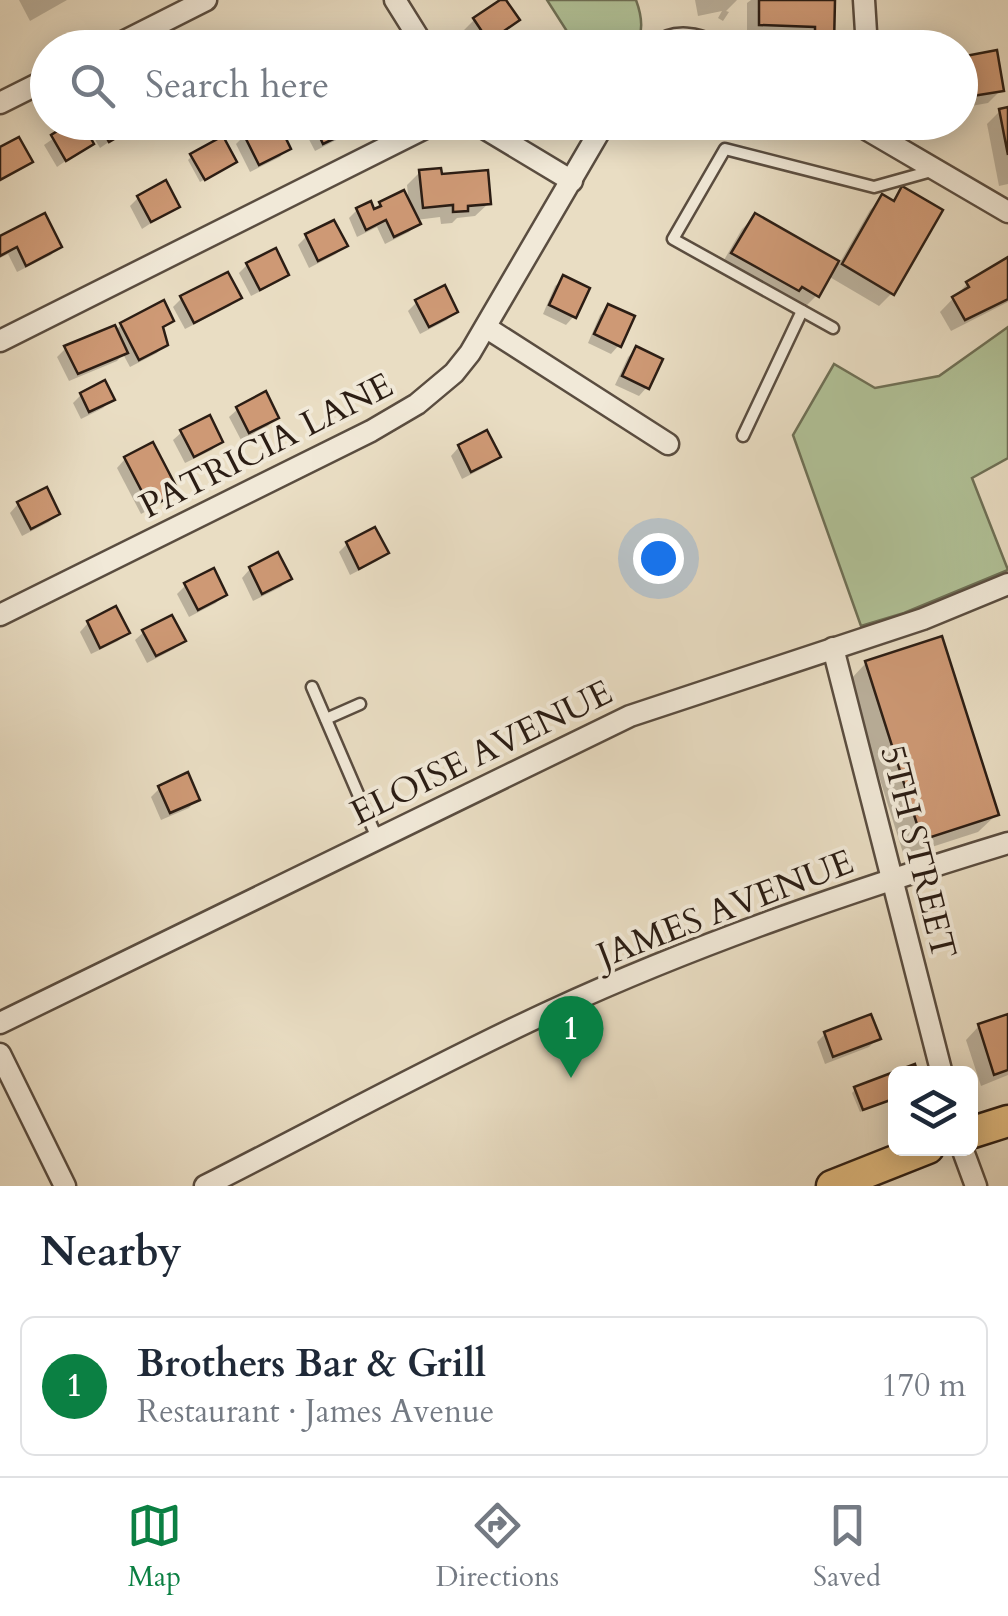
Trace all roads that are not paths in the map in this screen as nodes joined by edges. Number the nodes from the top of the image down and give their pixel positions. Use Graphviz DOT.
graph roads {
  1 [pos="206,0"];
  2 [pos="394,0"];
  3 [pos="864,0"];
  4 [pos="147,30"];
  5 [pos="413,30"];
  6 [pos="866,30"];
  7 [pos="30,88"];
  8 [pos="0,103"];
  9 [pos="401,140"];
  10 [pos="504,140"];
  11 [pos="595,140"];
  12 [pos="885,140"];
  13 [pos="936,170"];
  14 [pos="572,181"];
  15 [pos="1008,212"];
  16 [pos="802,311"];
  17 [pos="488,328"];
  18 [pos="833,328"];
  19 [pos="0,341"];
  20 [pos="744,436"];
  21 [pos="668,444"];
  22 [pos="1008,584"];
  23 [pos="0,616"];
  24 [pos="832,648"];
  25 [pos="312,686"];
  26 [pos="360,704"];
  27 [pos="326,719"];
  28 [pos="377,838"];
  29 [pos="1008,843"];
  30 [pos="892,878"];
  31 [pos="0,1023"];
  32 [pos="0,1054"];
  33 [pos="940,1066"];
  34 [pos="1008,1121"];
  35 [pos="978,1131"];
  36 [pos="908,1156"];
  37 [pos="965,1156"];
  38 [pos="65,1186"];
  39 [pos="205,1186"];
  40 [pos="832,1186"];
  41 [pos="976,1186"];
  1 -- 4 [label="street"];
  2 -- 5 [label="street"];
  3 -- 6 [label="street"];
  7 -- 8 [label="street"];
  9 -- 19 [label="street"];
  10 -- 14 [label="street"];
  11 -- 14 [label="street, PATRICIA LANE"];
  12 -- 13 [label="street"];
  13 -- 15 [label="street"];
  13 -- 16 [label="lane"];
  14 -- 17 [label="street, PATRICIA LANE"];
  16 -- 18 [label="lane"];
  16 -- 20 [label="lane"];
  17 -- 21 [label="street"];
  17 -- 23 [label="street, PATRICIA LANE"];
  22 -- 24 [label="street, ELOISE AVENUE"];
  24 -- 28 [label="street, ELOISE AVENUE"];
  24 -- 30 [label="street, 5TH STREET"];
  25 -- 27 [label="lane"];
  26 -- 27 [label="lane"];
  27 -- 28 [label="lane"];
  28 -- 31 [label="street, ELOISE AVENUE"];
  29 -- 30 [label="street, JAMES AVENUE"];
  30 -- 33 [label="street, 5TH STREET"];
  30 -- 39 [label="street, JAMES AVENUE"];
  32 -- 38 [label="street"];
  34 -- 35 [label="main road"];
  36 -- 40 [label="main road"];
  37 -- 41 [label="street"];
}
